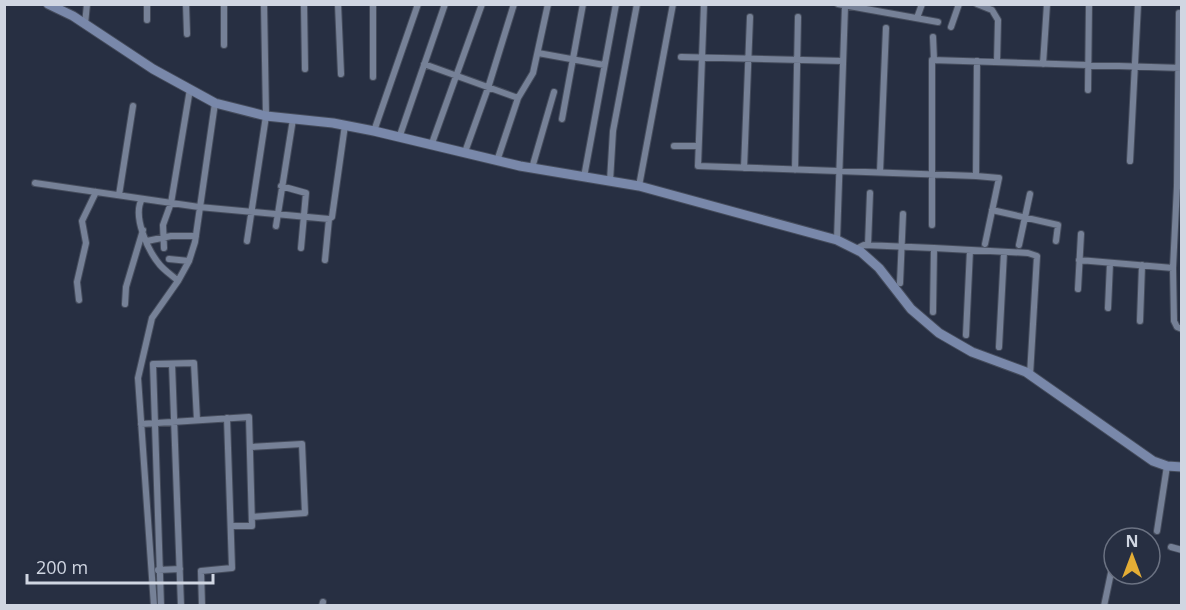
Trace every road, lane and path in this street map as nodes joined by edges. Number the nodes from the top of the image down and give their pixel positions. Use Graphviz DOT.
graph roads {
  1 [pos="48,4"];
  2 [pos="87,4"];
  3 [pos="147,4"];
  4 [pos="186,4"];
  5 [pos="224,4"];
  6 [pos="264,4"];
  7 [pos="304,4"];
  8 [pos="338,4"];
  9 [pos="373,4"];
  10 [pos="418,4"];
  11 [pos="446,4"];
  12 [pos="482,4"];
  13 [pos="514,4"];
  14 [pos="548,4"];
  15 [pos="582,4"];
  16 [pos="616,4"];
  17 [pos="637,4"];
  18 [pos="673,4"];
  19 [pos="704,4"];
  20 [pos="889,4"];
  21 [pos="922,4"];
  22 [pos="959,4"];
  23 [pos="977,4"];
  24 [pos="1047,4"];
  25 [pos="1089,4"];
  26 [pos="1138,4"];
  27 [pos="842,5"];
  28 [pos="860,6"];
  29 [pos="887,13"];
  30 [pos="1179,13"];
  31 [pos="750,17"];
  32 [pos="798,17"];
  33 [pos="917,18"];
  34 [pos="147,20"];
  35 [pos="938,22"];
  36 [pos="85,24"];
  37 [pos="951,27"];
  38 [pos="886,28"];
  39 [pos="187,34"];
  40 [pos="933,37"];
  41 [pos="225,45"];
  42 [pos="538,52"];
  43 [pos="681,57"];
  44 [pos="701,58"];
  45 [pos="748,59"];
  46 [pos="573,60"];
  47 [pos="798,60"];
  48 [pos="934,60"];
  49 [pos="843,61"];
  50 [pos="977,61"];
  51 [pos="998,62"];
  52 [pos="424,64"];
  53 [pos="1043,64"];
  54 [pos="604,65"];
  55 [pos="1089,66"];
  56 [pos="1134,67"];
  57 [pos="1181,68"];
  58 [pos="305,69"];
  59 [pos="341,74"];
  60 [pos="457,76"];
  61 [pos="373,77"];
  62 [pos="488,88"];
  63 [pos="190,89"];
  64 [pos="1088,90"];
  65 [pos="554,92"];
  66 [pos="519,98"];
  67 [pos="215,103"];
  68 [pos="133,106"];
  69 [pos="266,116"];
  70 [pos="292,118"];
  71 [pos="562,119"];
  72 [pos="345,125"];
  73 [pos="374,131"];
  74 [pos="399,138"];
  75 [pos="431,146"];
  76 [pos="674,146"];
  77 [pos="698,146"];
  78 [pos="465,152"];
  79 [pos="497,161"];
  80 [pos="1130,161"];
  81 [pos="532,168"];
  82 [pos="744,168"];
  83 [pos="795,170"];
  84 [pos="841,171"];
  85 [pos="880,172"];
  86 [pos="933,174"];
  87 [pos="976,176"];
  88 [pos="584,177"];
  89 [pos="610,181"];
  90 [pos="35,183"];
  91 [pos="281,186"];
  92 [pos="639,186"];
  93 [pos="1179,186"];
  94 [pos="96,192"];
  95 [pos="870,193"];
  96 [pos="1030,194"];
  97 [pos="119,195"];
  98 [pos="142,199"];
  99 [pos="171,203"];
  100 [pos="199,207"];
  101 [pos="992,210"];
  102 [pos="252,212"];
  103 [pos="276,214"];
  104 [pos="903,214"];
  105 [pos="304,217"];
  106 [pos="1025,217"];
  107 [pos="329,219"];
  108 [pos="932,225"];
  109 [pos="276,226"];
  110 [pos="143,229"];
  111 [pos="1081,234"];
  112 [pos="196,236"];
  113 [pos="165,237"];
  114 [pos="837,240"];
  115 [pos="147,241"];
  116 [pos="247,241"];
  117 [pos="1056,241"];
  118 [pos="985,244"];
  119 [pos="868,245"];
  120 [pos="1019,245"];
  121 [pos="902,246"];
  122 [pos="164,248"];
  123 [pos="301,248"];
  124 [pos="934,248"];
  125 [pos="856,249"];
  126 [pos="970,250"];
  127 [pos="1004,252"];
  128 [pos="169,259"];
  129 [pos="325,260"];
  130 [pos="1079,260"];
  131 [pos="189,261"];
  132 [pos="1110,262"];
  133 [pos="1142,265"];
  134 [pos="1173,268"];
  135 [pos="178,281"];
  136 [pos="900,283"];
  137 [pos="1078,290"];
  138 [pos="79,300"];
  139 [pos="125,304"];
  140 [pos="1108,308"];
  141 [pos="933,312"];
  142 [pos="1140,321"];
  143 [pos="1182,329"];
  144 [pos="966,335"];
  145 [pos="999,347"];
  146 [pos="172,364"];
  147 [pos="1030,375"];
  148 [pos="227,418"];
  149 [pos="197,420"];
  150 [pos="175,422"];
  151 [pos="155,423"];
  152 [pos="141,424"];
  153 [pos="250,447"];
  154 [pos="1167,466"];
  155 [pos="1182,467"];
  156 [pos="252,517"];
  157 [pos="232,526"];
  158 [pos="1158,526"];
  159 [pos="1171,547"];
  160 [pos="1182,550"];
  161 [pos="180,569"];
  162 [pos="160,570"];
  163 [pos="151,571"];
  164 [pos="1108,586"];
  165 [pos="154,606"];
  166 [pos="161,606"];
  167 [pos="181,606"];
  168 [pos="202,606"];
  169 [pos="1104,606"];
  1 -- 36 [label="street"];
  2 -- 36 [label="street"];
  3 -- 34 [label="street"];
  4 -- 39 [label="street"];
  5 -- 41 [label="street"];
  6 -- 69 [label="street"];
  7 -- 58 [label="street"];
  8 -- 59 [label="street"];
  9 -- 61 [label="street"];
  10 -- 73 [label="street"];
  11 -- 52 [label="street"];
  12 -- 60 [label="street"];
  13 -- 62 [label="street"];
  14 -- 42 [label="street"];
  15 -- 46 [label="street"];
  16 -- 54 [label="street"];
  17 -- 89 [label="street"];
  18 -- 92 [label="street"];
  19 -- 44 [label="street"];
  20 -- 29 [label="street"];
  21 -- 33 [label="street"];
  22 -- 37 [label="street"];
  23 -- 51 [label="street"];
  24 -- 53 [label="street"];
  25 -- 55 [label="street"];
  26 -- 56 [label="street"];
  27 -- 28 [label="street"];
  27 -- 49 [label="street"];
  28 -- 29 [label="street"];
  29 -- 33 [label="street"];
  30 -- 57 [label="street"];
  31 -- 45 [label="street"];
  32 -- 47 [label="street"];
  33 -- 35 [label="street"];
  36 -- 63 [label="street"];
  38 -- 85 [label="street"];
  40 -- 48 [label="street"];
  42 -- 46 [label="street"];
  42 -- 66 [label="street"];
  43 -- 44 [label="street"];
  44 -- 45 [label="street"];
  44 -- 77 [label="street"];
  45 -- 47 [label="street"];
  45 -- 82 [label="street"];
  46 -- 54 [label="street"];
  46 -- 71 [label="street"];
  47 -- 49 [label="street"];
  47 -- 83 [label="street"];
  48 -- 50 [label="street"];
  48 -- 86 [label="street"];
  49 -- 84 [label="street"];
  50 -- 51 [label="street"];
  50 -- 87 [label="street"];
  51 -- 53 [label="street"];
  52 -- 60 [label="street"];
  52 -- 74 [label="street"];
  53 -- 55 [label="street"];
  54 -- 88 [label="street"];
  55 -- 56 [label="street"];
  55 -- 64 [label="street"];
  56 -- 57 [label="street"];
  56 -- 80 [label="street"];
  57 -- 93 [label="street"];
  60 -- 62 [label="street"];
  60 -- 75 [label="street"];
  62 -- 66 [label="street"];
  62 -- 78 [label="street"];
  63 -- 67 [label="street"];
  63 -- 99 [label="street"];
  65 -- 81 [label="street"];
  66 -- 79 [label="street"];
  67 -- 69 [label="street"];
  67 -- 100 [label="street"];
  68 -- 97 [label="street"];
  69 -- 70 [label="street"];
  69 -- 102 [label="street"];
  70 -- 72 [label="street"];
  70 -- 91 [label="street"];
  72 -- 73 [label="street"];
  72 -- 107 [label="street"];
  73 -- 74 [label="street"];
  74 -- 75 [label="street"];
  75 -- 78 [label="street"];
  76 -- 77 [label="street"];
  77 -- 82 [label="street"];
  78 -- 79 [label="street"];
  79 -- 81 [label="street"];
  81 -- 88 [label="street"];
  82 -- 83 [label="street"];
  83 -- 84 [label="street"];
  84 -- 85 [label="street"];
  84 -- 114 [label="street"];
  85 -- 86 [label="street"];
  86 -- 87 [label="street"];
  86 -- 108 [label="street"];
  87 -- 101 [label="street"];
  88 -- 89 [label="street"];
  89 -- 92 [label="street"];
  90 -- 94 [label="street"];
  91 -- 103 [label="street"];
  91 -- 105 [label="street"];
  92 -- 114 [label="street"];
  93 -- 134 [label="street"];
  94 -- 97 [label="street"];
  94 -- 138 [label="street"];
  95 -- 119 [label="street"];
  96 -- 106 [label="street"];
  97 -- 98 [label="street"];
  98 -- 99 [label="street"];
  98 -- 110 [label="street"];
  99 -- 100 [label="street"];
  99 -- 113 [label="street"];
  100 -- 102 [label="street"];
  100 -- 112 [label="street"];
  101 -- 106 [label="street"];
  101 -- 118 [label="street"];
  102 -- 103 [label="street"];
  102 -- 116 [label="street"];
  103 -- 105 [label="street"];
  103 -- 109 [label="street"];
  104 -- 121 [label="street"];
  105 -- 107 [label="street"];
  105 -- 123 [label="street"];
  106 -- 117 [label="street"];
  106 -- 120 [label="street"];
  107 -- 129 [label="street"];
  110 -- 115 [label="street"];
  110 -- 139 [label="street"];
  111 -- 130 [label="street"];
  112 -- 113 [label="street"];
  112 -- 131 [label="street"];
  113 -- 115 [label="street"];
  113 -- 122 [label="street"];
  114 -- 125 [label="street"];
  115 -- 135 [label="street"];
  119 -- 121 [label="street"];
  119 -- 125 [label="street"];
  121 -- 124 [label="street"];
  121 -- 136 [label="street"];
  124 -- 126 [label="street"];
  124 -- 141 [label="street"];
  125 -- 147 [label="street"];
  126 -- 127 [label="street"];
  126 -- 144 [label="street"];
  127 -- 145 [label="street"];
  127 -- 147 [label="street"];
  128 -- 131 [label="street"];
  130 -- 132 [label="street"];
  130 -- 137 [label="street"];
  131 -- 135 [label="street"];
  132 -- 133 [label="street"];
  132 -- 140 [label="street"];
  133 -- 134 [label="street"];
  133 -- 142 [label="street"];
  134 -- 143 [label="street"];
  135 -- 152 [label="street"];
  146 -- 149 [label="street"];
  146 -- 150 [label="street"];
  146 -- 151 [label="street"];
  147 -- 154 [label="street"];
  148 -- 149 [label="street"];
  148 -- 153 [label="street"];
  148 -- 157 [label="street"];
  149 -- 150 [label="street"];
  150 -- 151 [label="street"];
  150 -- 161 [label="street"];
  151 -- 152 [label="street"];
  151 -- 162 [label="street"];
  152 -- 163 [label="street"];
  153 -- 156 [label="street"];
  153 -- 156 [label="street"];
  154 -- 155 [label="street"];
  154 -- 158 [label="street"];
  156 -- 157 [label="street"];
  157 -- 168 [label="street"];
  159 -- 160 [label="street"];
  161 -- 162 [label="street"];
  161 -- 167 [label="street"];
  162 -- 163 [label="street"];
  162 -- 166 [label="street"];
  163 -- 165 [label="street"];
  164 -- 169 [label="street"];
}
